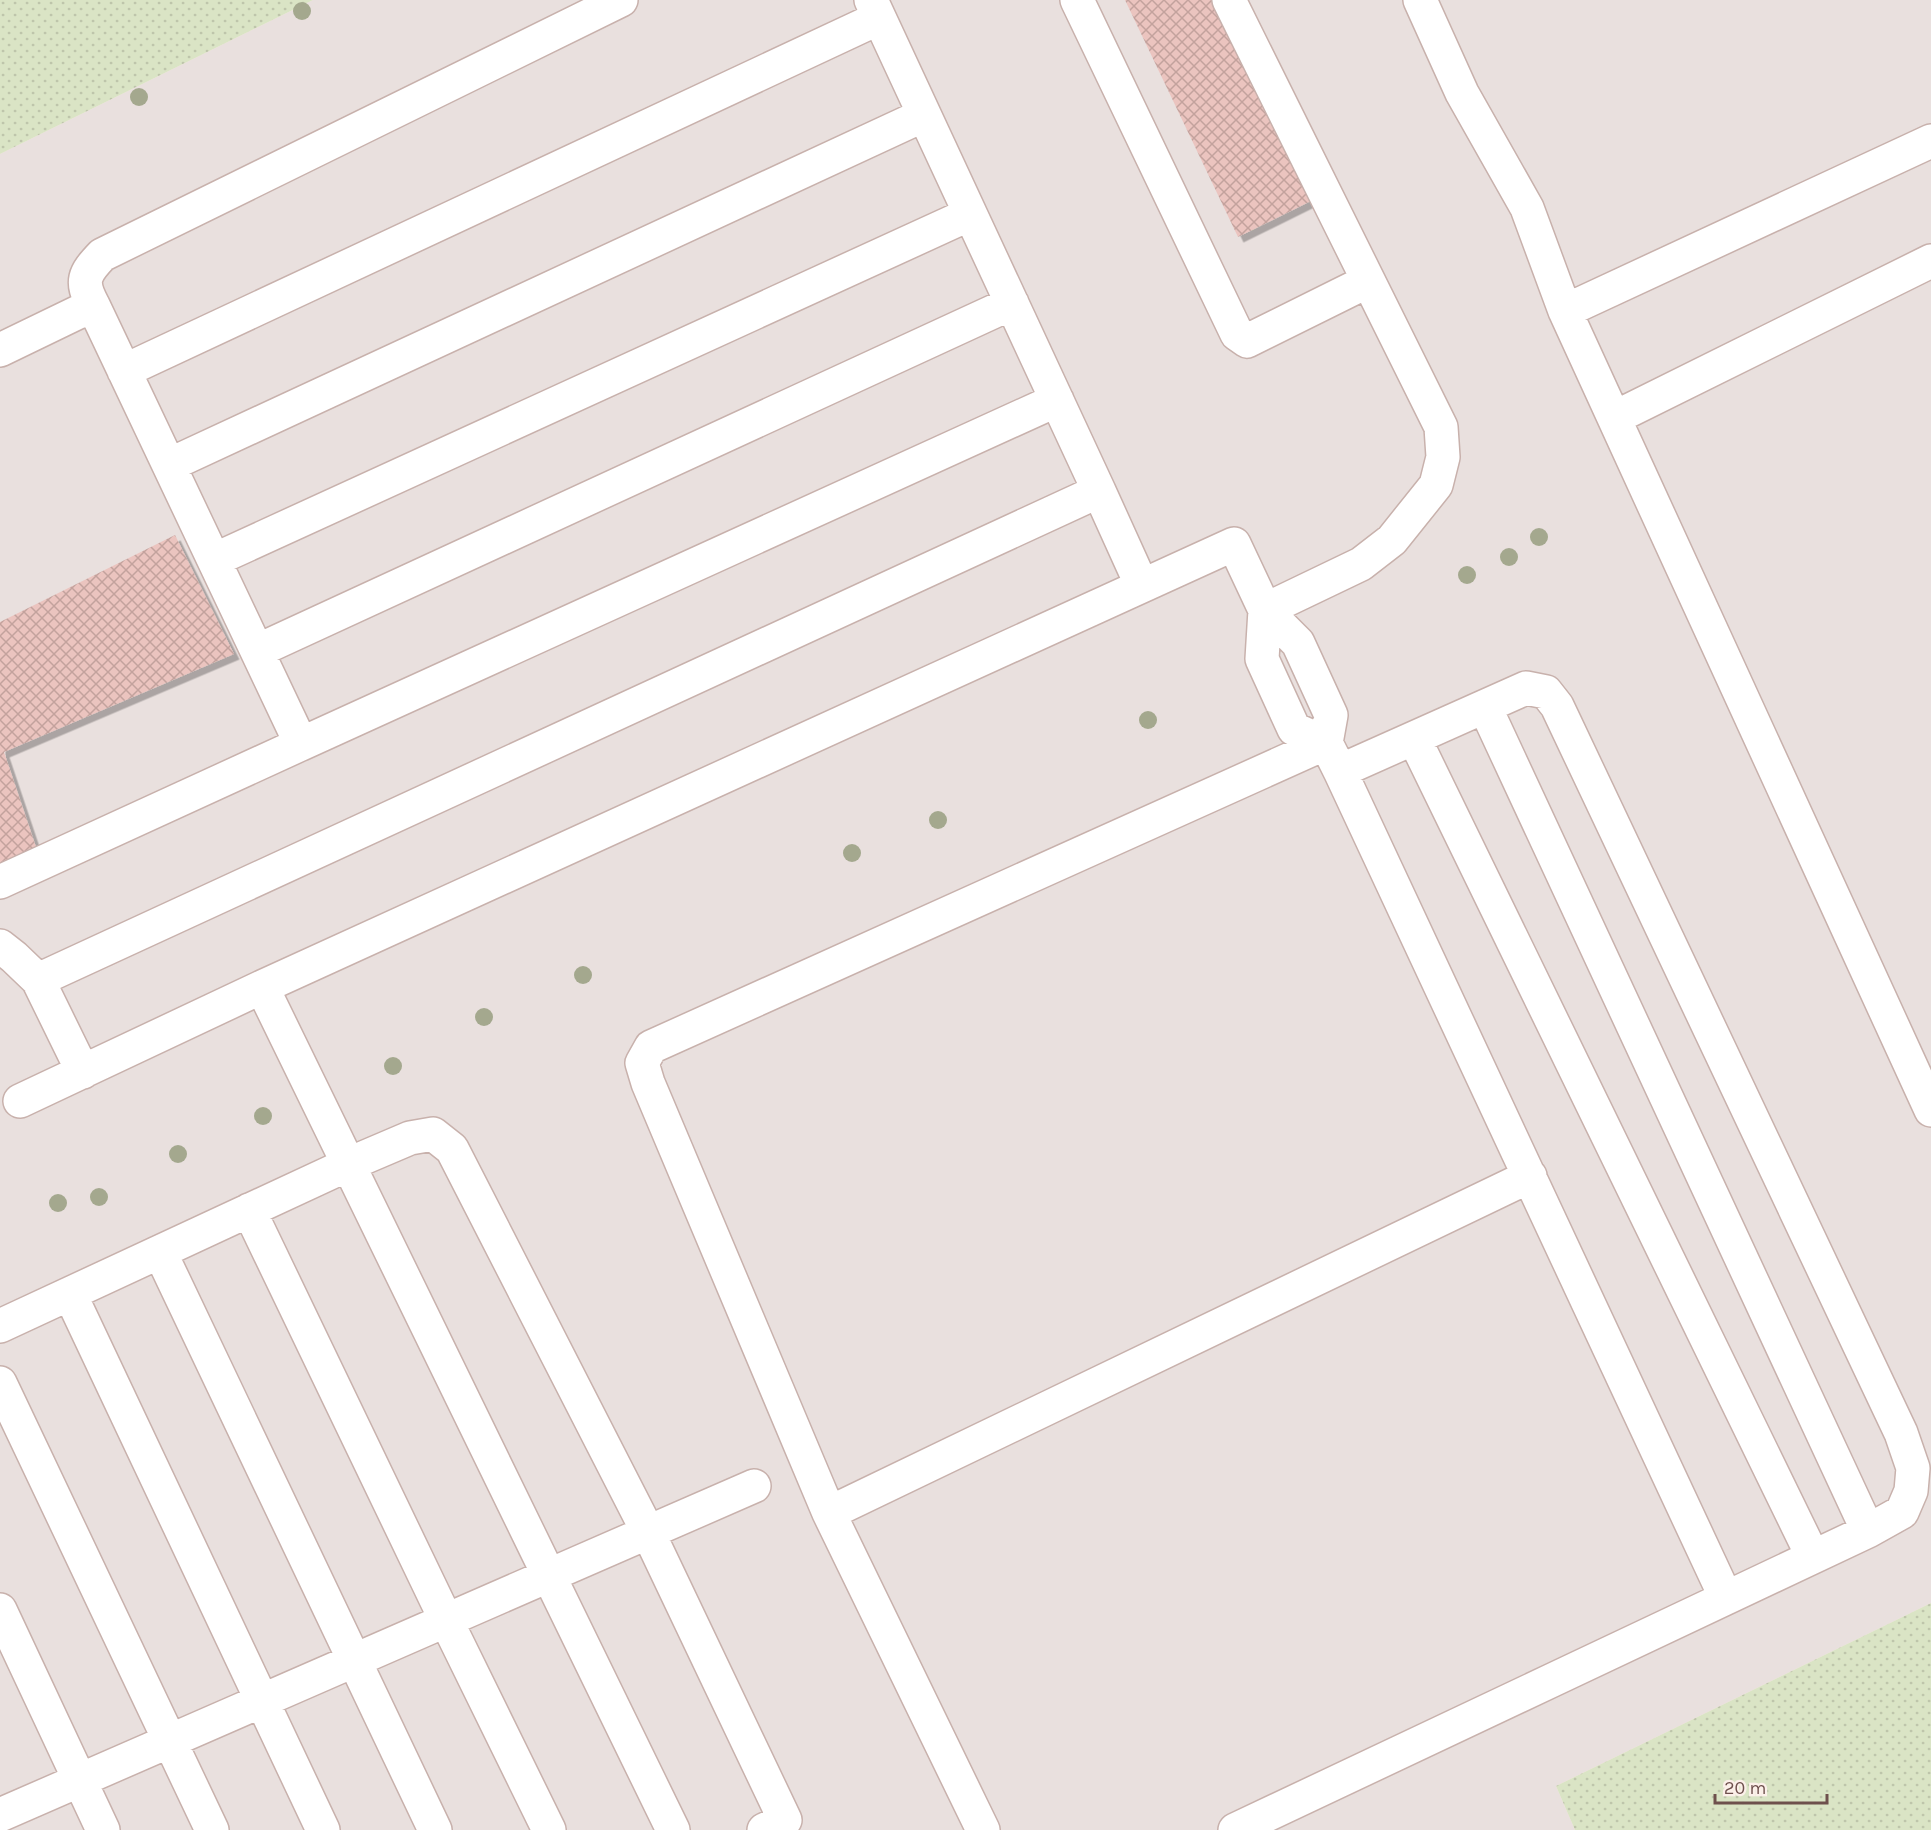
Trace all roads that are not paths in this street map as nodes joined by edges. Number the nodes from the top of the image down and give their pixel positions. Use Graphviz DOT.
graph roads {
  1 [pos="621,0"];
  2 [pos="1077,0"];
  3 [pos="1229,0"];
  4 [pos="1420,0"];
  5 [pos="875,9"];
  6 [pos="924,115"];
  7 [pos="1931,141"];
  8 [pos="970,214"];
  9 [pos="1931,261"];
  10 [pos="1368,281"];
  11 [pos="1012,303"];
  12 [pos="93,305"];
  13 [pos="1565,311"];
  14 [pos="0,350"];
  15 [pos="124,371"];
  16 [pos="1057,400"];
  17 [pos="1614,418"];
  18 [pos="169,465"];
  19 [pos="1099,491"];
  20 [pos="214,560"];
  21 [pos="1142,586"];
  22 [pos="1265,610"];
  23 [pos="257,651"];
  24 [pos="1485,707"];
  25 [pos="1414,738"];
  26 [pos="301,744"];
  27 [pos="1333,757"];
  28 [pos="0,882"];
  29 [pos="0,946"];
  30 [pos="38,980"];
  31 [pos="262,987"];
  32 [pos="83,1072"];
  33 [pos="20,1101"];
  34 [pos="1931,1110"];
  35 [pos="349,1164"];
  36 [pos="1530,1176"];
  37 [pos="249,1210"];
  38 [pos="160,1252"];
  39 [pos="70,1294"];
  40 [pos="0,1326"];
  41 [pos="0,1383"];
  42 [pos="754,1486"];
  43 [pos="829,1513"];
  44 [pos="1868,1531"];
  45 [pos="648,1532"];
  46 [pos="1813,1557"];
  47 [pos="549,1575"];
  48 [pos="1726,1598"];
  49 [pos="0,1610"];
  50 [pos="446,1620"];
  51 [pos="354,1660"];
  52 [pos="261,1700"];
  53 [pos="170,1741"];
  54 [pos="80,1780"];
  55 [pos="0,1815"];
  56 [pos="103,1830"];
  57 [pos="212,1830"];
  58 [pos="323,1830"];
  59 [pos="435,1830"];
  60 [pos="549,1830"];
  61 [pos="673,1830"];
  62 [pos="764,1830"];
  63 [pos="982,1830"];
  64 [pos="1235,1830"];
  1 -- 12 [label="lane"];
  2 -- 10 [label="lane"];
  3 -- 10 [label="lane"];
  4 -- 13 [label="lane"];
  5 -- 6 [label="lane"];
  5 -- 15 [label="lane"];
  6 -- 8 [label="lane"];
  6 -- 18 [label="lane"];
  7 -- 13 [label="lane"];
  8 -- 11 [label="lane"];
  8 -- 20 [label="lane"];
  9 -- 17 [label="lane"];
  10 -- 22 [label="lane"];
  11 -- 16 [label="lane"];
  11 -- 23 [label="lane"];
  12 -- 14 [label="lane"];
  12 -- 15 [label="lane"];
  13 -- 17 [label="lane"];
  15 -- 18 [label="lane"];
  16 -- 19 [label="lane"];
  16 -- 26 [label="lane"];
  17 -- 34 [label="lane"];
  18 -- 20 [label="lane"];
  19 -- 21 [label="lane"];
  19 -- 30 [label="lane"];
  20 -- 23 [label="lane"];
  21 -- 22 [label="lane"];
  21 -- 31 [label="lane"];
  22 -- 27 [label="lane"];
  23 -- 26 [label="lane"];
  24 -- 25 [label="lane"];
  24 -- 44 [label="lane"];
  24 -- 44 [label="lane"];
  25 -- 27 [label="lane"];
  25 -- 46 [label="lane"];
  26 -- 28 [label="lane"];
  27 -- 36 [label="lane"];
  27 -- 43 [label="lane"];
  29 -- 30 [label="lane"];
  30 -- 32 [label="lane"];
  31 -- 32 [label="lane"];
  31 -- 35 [label="lane"];
  32 -- 33 [label="lane"];
  35 -- 37 [label="lane"];
  35 -- 45 [label="lane"];
  35 -- 47 [label="lane"];
  36 -- 43 [label="lane"];
  36 -- 48 [label="lane"];
  37 -- 38 [label="lane"];
  37 -- 50 [label="lane"];
  38 -- 39 [label="lane"];
  38 -- 51 [label="lane"];
  39 -- 40 [label="lane"];
  39 -- 52 [label="lane"];
  41 -- 53 [label="lane"];
  42 -- 45 [label="lane"];
  43 -- 63 [label="lane"];
  44 -- 46 [label="lane"];
  45 -- 47 [label="lane"];
  45 -- 62 [label="lane"];
  46 -- 48 [label="lane"];
  47 -- 50 [label="lane"];
  47 -- 61 [label="lane"];
  48 -- 64 [label="lane"];
  49 -- 54 [label="lane"];
  50 -- 51 [label="lane"];
  50 -- 60 [label="lane"];
  51 -- 52 [label="lane"];
  51 -- 59 [label="lane"];
  52 -- 53 [label="lane"];
  52 -- 58 [label="lane"];
  53 -- 54 [label="lane"];
  53 -- 57 [label="lane"];
  54 -- 55 [label="lane"];
  54 -- 56 [label="lane"];
}
